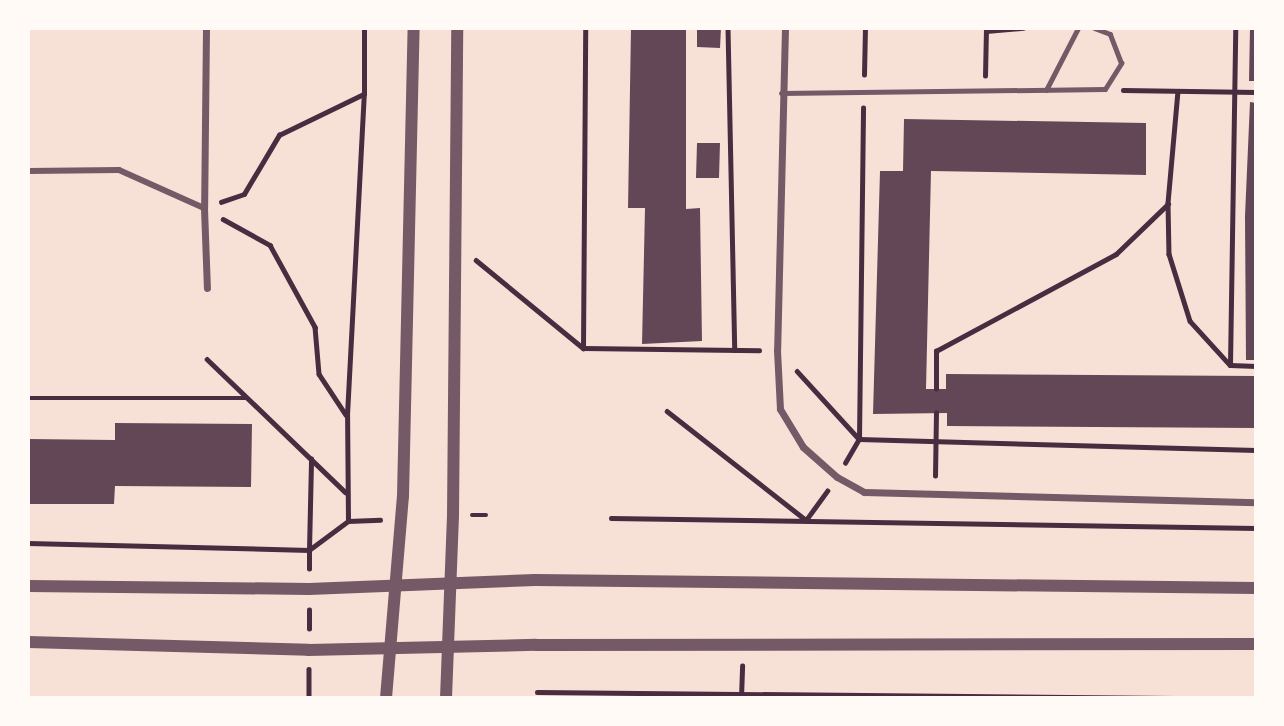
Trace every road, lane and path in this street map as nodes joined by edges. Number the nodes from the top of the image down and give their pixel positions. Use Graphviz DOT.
graph roads {
  1 [pos="206,28"];
  2 [pos="364,28"];
  3 [pos="414,28"];
  4 [pos="457,28"];
  5 [pos="585,28"];
  6 [pos="728,28"];
  7 [pos="785,28"];
  8 [pos="865,28"];
  9 [pos="1023,28"];
  10 [pos="1078,28"];
  11 [pos="1094,28"];
  12 [pos="1235,28"];
  13 [pos="986,30"];
  14 [pos="1105,89"];
  15 [pos="1046,90"];
  16 [pos="985,91"];
  17 [pos="1178,91"];
  18 [pos="1234,92"];
  19 [pos="1256,92"];
  20 [pos="781,93"];
  21 [pos="864,93"];
  22 [pos="364,94"];
  23 [pos="28,171"];
  24 [pos="1168,203"];
  25 [pos="204,208"];
  26 [pos="455,243"];
  27 [pos="207,288"];
  28 [pos="583,348"];
  29 [pos="734,350"];
  30 [pos="777,350"];
  31 [pos="207,359"];
  32 [pos="1230,365"];
  33 [pos="1256,366"];
  34 [pos="936,389"];
  35 [pos="28,398"];
  36 [pos="247,398"];
  37 [pos="667,411"];
  38 [pos="936,414"];
  39 [pos="347,415"];
  40 [pos="859,439"];
  41 [pos="935,441"];
  42 [pos="1256,450"];
  43 [pos="311,459"];
  44 [pos="837,477"];
  45 [pos="346,493"];
  46 [pos="935,494"];
  47 [pos="1256,502"];
  48 [pos="611,518"];
  49 [pos="806,520"];
  50 [pos="348,521"];
  51 [pos="935,523"];
  52 [pos="1256,528"];
  53 [pos="28,543"];
  54 [pos="450,584"];
  55 [pos="28,586"];
  56 [pos="395,586"];
  57 [pos="1256,588"];
  58 [pos="28,642"];
  59 [pos="742,644"];
  60 [pos="1256,644"];
  61 [pos="448,647"];
  62 [pos="390,648"];
  63 [pos="537,692"];
  64 [pos="741,696"];
  65 [pos="948,697"];
  66 [pos="386,698"];
  67 [pos="446,698"];
  68 [pos="1175,698"];
  1 -- 25 [label="street"];
  2 -- 22 [label="path"];
  3 -- 56 [label="street"];
  4 -- 26 [label="street"];
  5 -- 28 [label="path"];
  6 -- 29 [label="path"];
  7 -- 20 [label="street"];
  8 -- 21 [label="path"];
  9 -- 13 [label="path"];
  10 -- 15 [label="lane"];
  11 -- 14 [label="lane"];
  12 -- 18 [label="path"];
  13 -- 16 [label="path"];
  14 -- 15 [label="lane"];
  14 -- 17 [label="path"];
  15 -- 16 [label="lane"];
  16 -- 21 [label="lane"];
  17 -- 18 [label="path"];
  17 -- 24 [label="path"];
  18 -- 19 [label="path"];
  18 -- 32 [label="path"];
  20 -- 21 [label="lane"];
  20 -- 30 [label="street"];
  21 -- 40 [label="path"];
  22 -- 25 [label="path"];
  22 -- 39 [label="path"];
  23 -- 25 [label="street"];
  24 -- 32 [label="path"];
  24 -- 34 [label="path"];
  25 -- 27 [label="street"];
  25 -- 39 [label="path"];
  26 -- 28 [label="path"];
  26 -- 54 [label="street"];
  28 -- 29 [label="path"];
  29 -- 30 [label="path"];
  30 -- 40 [label="path"];
  30 -- 44 [label="street"];
  31 -- 36 [label="path"];
  32 -- 33 [label="path"];
  35 -- 36 [label="path"];
  36 -- 43 [label="path"];
  37 -- 49 [label="path"];
  38 -- 41 [label="path"];
  39 -- 45 [label="path"];
  40 -- 41 [label="path"];
  40 -- 44 [label="path"];
  41 -- 42 [label="path"];
  41 -- 46 [label="path"];
  43 -- 45 [label="path"];
  43 -- 53 [label="path"];
  44 -- 46 [label="street"];
  44 -- 49 [label="path"];
  45 -- 50 [label="path"];
  46 -- 47 [label="street"];
  46 -- 51 [label="path"];
  48 -- 49 [label="path"];
  49 -- 51 [label="path"];
  51 -- 52 [label="path"];
  54 -- 56 [label="street"];
  54 -- 57 [label="street"];
  54 -- 61 [label="street"];
  55 -- 56 [label="street"];
  56 -- 62 [label="street"];
  58 -- 62 [label="street"];
  59 -- 60 [label="street"];
  59 -- 61 [label="street"];
  59 -- 64 [label="path"];
  61 -- 62 [label="street"];
  61 -- 67 [label="street"];
  62 -- 66 [label="street"];
  63 -- 64 [label="path"];
  64 -- 65 [label="path"];
  65 -- 68 [label="path"];
}
